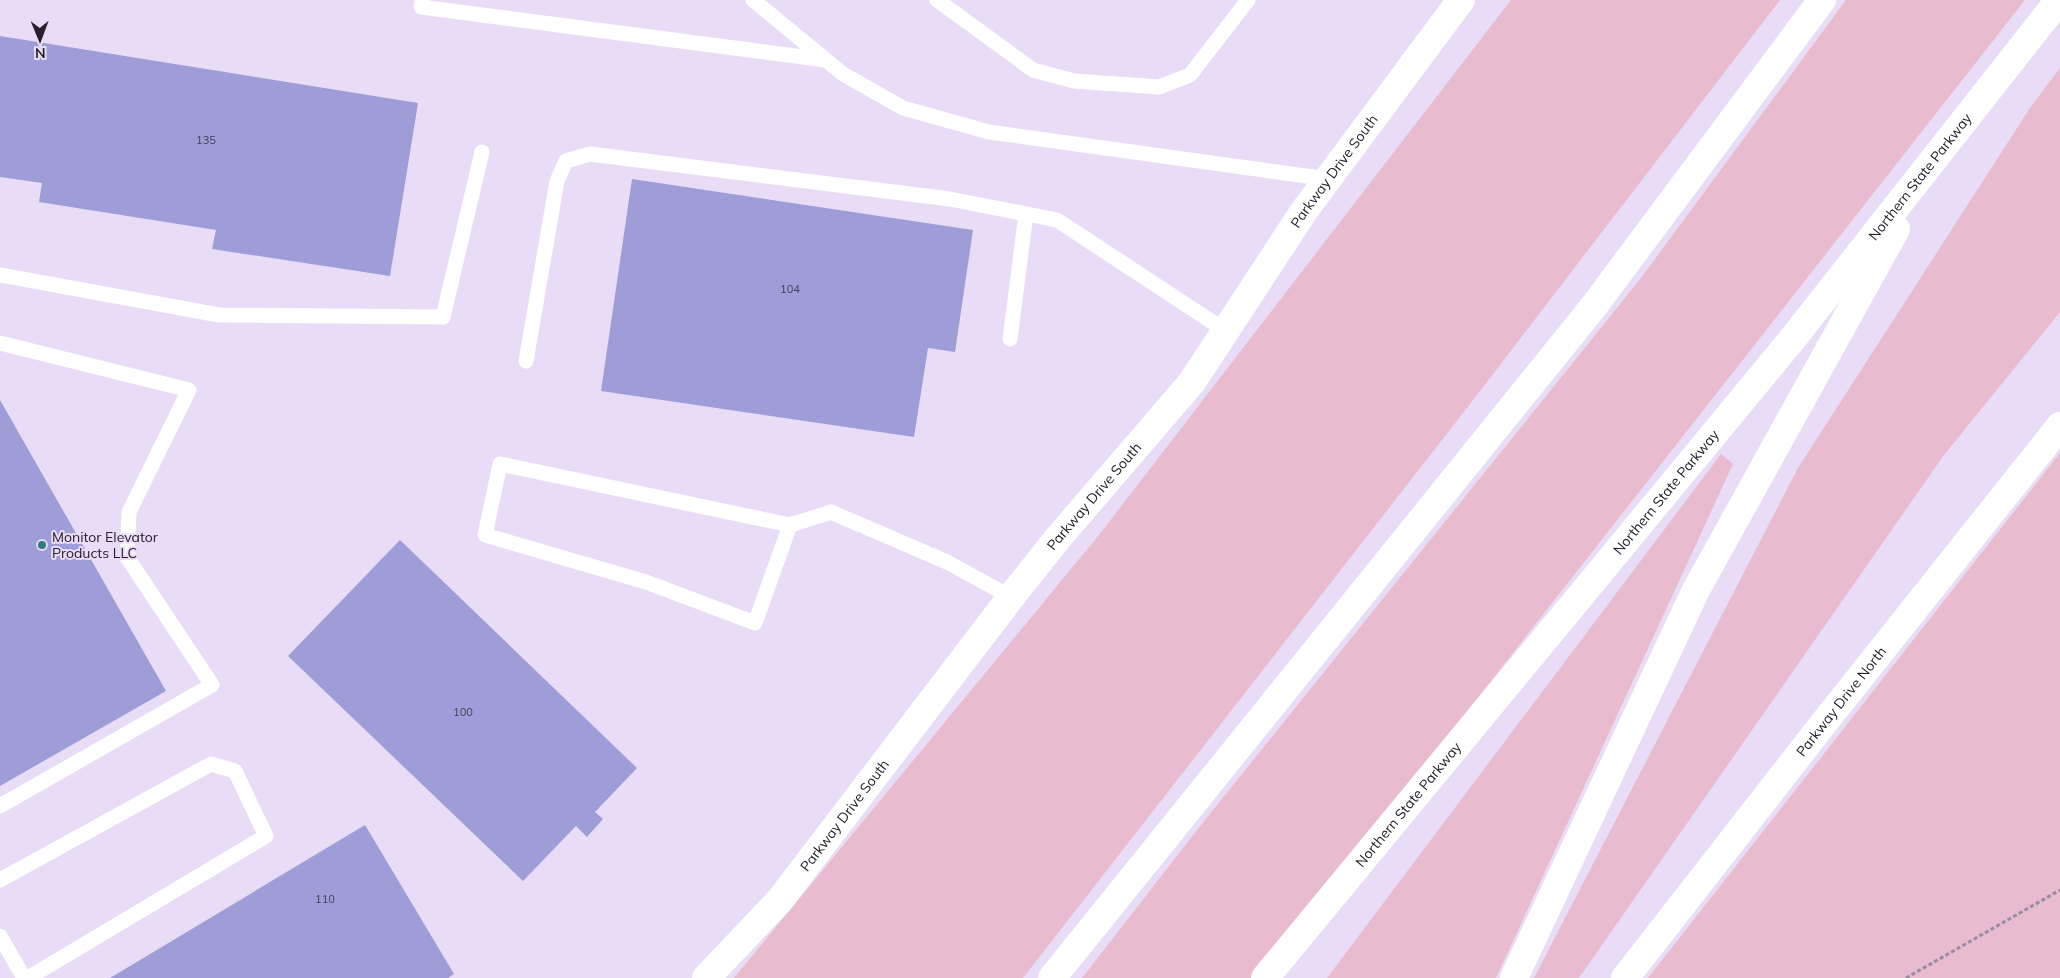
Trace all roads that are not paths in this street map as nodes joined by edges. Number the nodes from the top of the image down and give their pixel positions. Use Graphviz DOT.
graph roads {
  1 [pos="422,0"];
  2 [pos="753,0"];
  3 [pos="937,0"];
  4 [pos="1248,0"];
  5 [pos="1461,0"];
  6 [pos="1822,0"];
  7 [pos="2059,0"];
  8 [pos="826,60"];
  9 [pos="482,152"];
  10 [pos="1936,156"];
  11 [pos="1328,179"];
  12 [pos="1026,214"];
  13 [pos="0,275"];
  14 [pos="1226,331"];
  15 [pos="1010,339"];
  16 [pos="0,343"];
  17 [pos="526,361"];
  18 [pos="2060,426"];
  19 [pos="790,525"];
  20 [pos="1011,597"];
  21 [pos="0,806"];
  22 [pos="0,880"];
  23 [pos="0,936"];
  24 [pos="26,978"];
  25 [pos="706,978"];
  26 [pos="1052,978"];
  27 [pos="1265,978"];
  28 [pos="1514,978"];
  29 [pos="1625,978"];
  1 -- 8 [label="lane"];
  2 -- 8 [label="lane"];
  3 -- 4 [label="lane"];
  5 -- 11 [label="main road, Parkway Drive South"];
  6 -- 26 [label="main road"];
  7 -- 10 [label="main road, Northern State Parkway"];
  8 -- 11 [label="lane"];
  9 -- 13 [label="lane"];
  10 -- 27 [label="main road, Northern State Parkway"];
  10 -- 28 [label="main road"];
  11 -- 14 [label="main road, Parkway Drive South"];
  12 -- 14 [label="lane"];
  12 -- 15 [label="lane"];
  12 -- 17 [label="lane"];
  14 -- 20 [label="main road, Parkway Drive South"];
  16 -- 21 [label="lane"];
  18 -- 29 [label="main road, Parkway Drive North"];
  19 -- 19 [label="lane"];
  19 -- 20 [label="lane"];
  20 -- 25 [label="main road, Parkway Drive South"];
  22 -- 24 [label="lane"];
  23 -- 24 [label="lane"];
}
